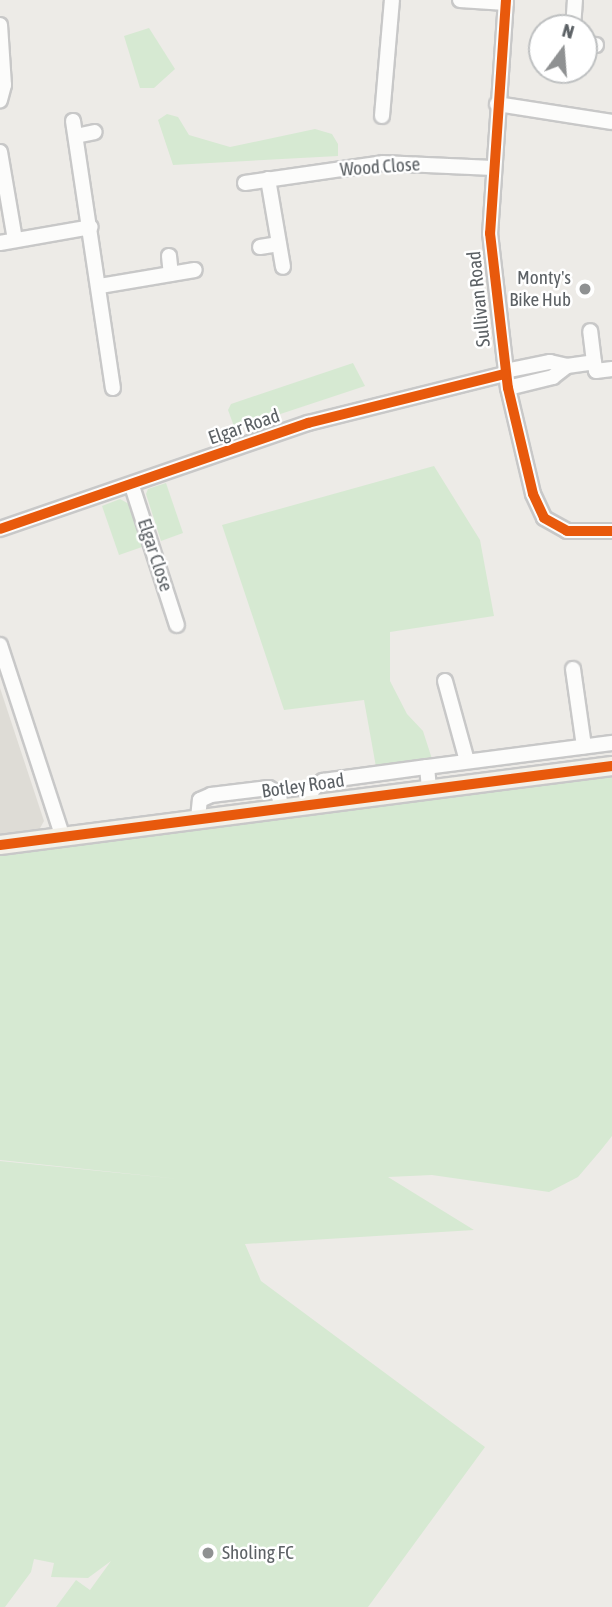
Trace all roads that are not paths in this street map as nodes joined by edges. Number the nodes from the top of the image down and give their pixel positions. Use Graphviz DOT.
graph roads {
  1 [pos="392,0"];
  2 [pos="460,0"];
  3 [pos="506,2"];
  4 [pos="0,25"];
  5 [pos="0,100"];
  6 [pos="497,104"];
  7 [pos="382,116"];
  8 [pos="74,121"];
  9 [pos="612,122"];
  10 [pos="95,132"];
  11 [pos="76,136"];
  12 [pos="0,152"];
  13 [pos="492,168"];
  14 [pos="268,178"];
  15 [pos="245,183"];
  16 [pos="91,227"];
  17 [pos="7,242"];
  18 [pos="279,244"];
  19 [pos="260,247"];
  20 [pos="169,256"];
  21 [pos="283,267"];
  22 [pos="195,270"];
  23 [pos="171,274"];
  24 [pos="100,286"];
  25 [pos="590,331"];
  26 [pos="594,362"];
  27 [pos="612,369"];
  28 [pos="506,377"];
  29 [pos="113,388"];
  30 [pos="132,485"];
  31 [pos="0,529"];
  32 [pos="612,531"];
  33 [pos="177,625"];
  34 [pos="0,645"];
  35 [pos="573,669"];
  36 [pos="445,681"];
  37 [pos="612,743"];
  38 [pos="584,746"];
  39 [pos="467,761"];
  40 [pos="612,766"];
  41 [pos="427,767"];
  42 [pos="429,789"];
  43 [pos="312,803"];
  44 [pos="63,838"];
  45 [pos="0,845"];
  1 -- 7 [label="street"];
  2 -- 3 [label="street"];
  3 -- 6 [label="street, Sullivan Road"];
  4 -- 5 [label="street"];
  6 -- 9 [label="street"];
  6 -- 13 [label="street, Sullivan Road"];
  8 -- 11 [label="street"];
  10 -- 11 [label="street"];
  11 -- 16 [label="street"];
  12 -- 17 [label="street"];
  13 -- 14 [label="street, Wood Close"];
  13 -- 28 [label="street, Sullivan Road"];
  14 -- 15 [label="street, Wood Close"];
  14 -- 18 [label="street"];
  16 -- 17 [label="street"];
  16 -- 24 [label="street"];
  18 -- 19 [label="street"];
  18 -- 21 [label="street"];
  20 -- 23 [label="street"];
  22 -- 23 [label="street"];
  23 -- 24 [label="street"];
  24 -- 29 [label="street"];
  25 -- 26 [label="street"];
  26 -- 27 [label="street"];
  26 -- 28 [label="street, Elgar Road"];
  28 -- 30 [label="street, Elgar Road"];
  28 -- 32 [label="street, Sullivan Road"];
  30 -- 31 [label="street, Elgar Road"];
  30 -- 33 [label="street, Elgar Close"];
  34 -- 44 [label="street"];
  35 -- 38 [label="street"];
  36 -- 39 [label="street"];
  37 -- 38 [label="street"];
  38 -- 39 [label="street"];
  39 -- 41 [label="street"];
  40 -- 42 [label="main road, Botley Road"];
  41 -- 42 [label="street"];
  41 -- 43 [label="street"];
  42 -- 43 [label="main road, Botley Road"];
  43 -- 44 [label="main road, Botley Road"];
  44 -- 45 [label="main road, Botley Road"];
}
